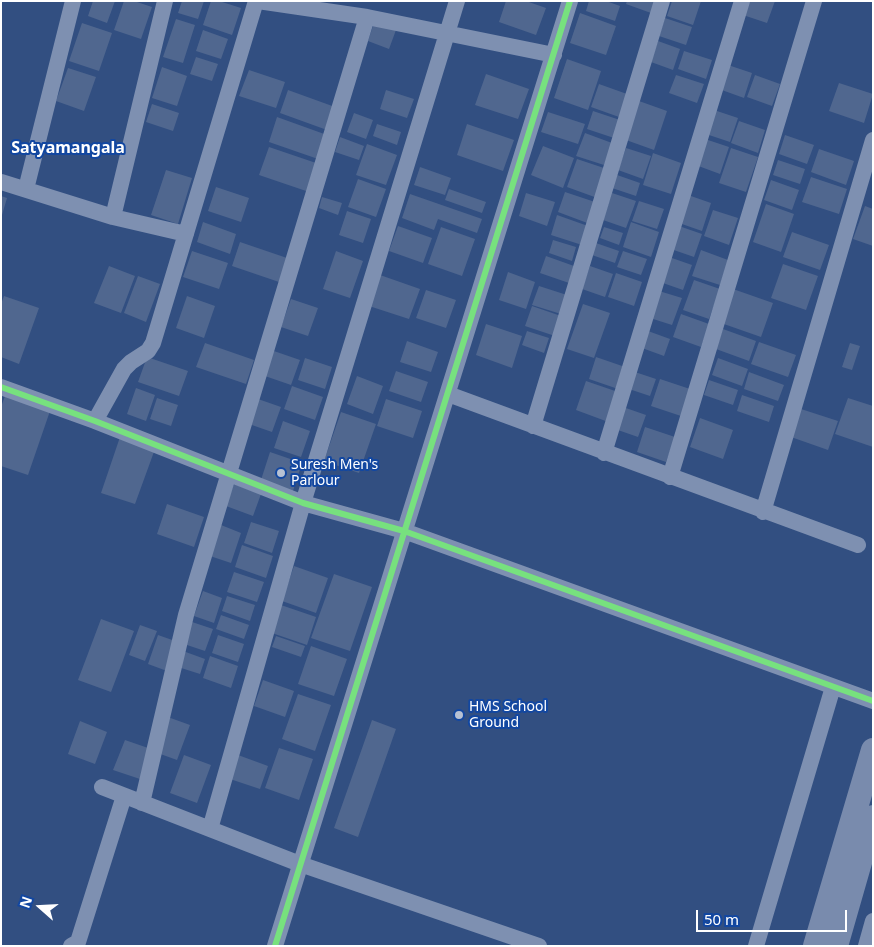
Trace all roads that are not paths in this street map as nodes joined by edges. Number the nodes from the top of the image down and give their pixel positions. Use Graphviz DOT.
graph roads {
  1 [pos="72,1"];
  2 [pos="165,1"];
  3 [pos="257,1"];
  4 [pos="457,1"];
  5 [pos="570,1"];
  6 [pos="662,1"];
  7 [pos="742,1"];
  8 [pos="814,1"];
  9 [pos="366,17"];
  10 [pos="446,32"];
  11 [pos="554,55"];
  12 [pos="873,140"];
  13 [pos="1,182"];
  14 [pos="26,188"];
  15 [pos="113,217"];
  16 [pos="186,234"];
  17 [pos="1,387"];
  18 [pos="448,394"];
  19 [pos="95,421"];
  20 [pos="533,426"];
  21 [pos="604,453"];
  22 [pos="227,474"];
  23 [pos="670,477"];
  24 [pos="303,503"];
  25 [pos="763,512"];
  26 [pos="404,531"];
  27 [pos="858,545"];
  28 [pos="833,687"];
  29 [pos="873,701"];
  30 [pos="873,750"];
  31 [pos="102,788"];
  32 [pos="124,796"];
  33 [pos="142,803"];
  34 [pos="873,817"];
  35 [pos="210,829"];
  36 [pos="300,864"];
  37 [pos="873,921"];
  38 [pos="868,944"];
  39 [pos="71,946"];
  40 [pos="275,946"];
  41 [pos="539,946"];
  42 [pos="756,946"];
  43 [pos="815,946"];
  44 [pos="836,946"];
  1 -- 14 [label="street"];
  2 -- 15 [label="street"];
  3 -- 9 [label="street"];
  3 -- 16 [label="street"];
  4 -- 10 [label="street"];
  5 -- 11 [label="street"];
  6 -- 20 [label="street"];
  7 -- 21 [label="street"];
  8 -- 23 [label="street"];
  9 -- 10 [label="street"];
  9 -- 22 [label="street"];
  10 -- 11 [label="street"];
  10 -- 24 [label="street"];
  11 -- 18 [label="street"];
  12 -- 25 [label="street"];
  13 -- 14 [label="street"];
  14 -- 15 [label="street"];
  15 -- 16 [label="street"];
  16 -- 19 [label="street"];
  17 -- 19 [label="street"];
  18 -- 20 [label="street"];
  18 -- 26 [label="street"];
  19 -- 22 [label="street"];
  20 -- 21 [label="street"];
  21 -- 23 [label="street"];
  22 -- 24 [label="street"];
  22 -- 33 [label="street"];
  23 -- 25 [label="street"];
  24 -- 26 [label="street"];
  24 -- 35 [label="street"];
  25 -- 27 [label="street"];
  26 -- 28 [label="street"];
  26 -- 36 [label="street"];
  28 -- 29 [label="street"];
  28 -- 42 [label="street"];
  30 -- 43 [label="street"];
  31 -- 32 [label="street"];
  32 -- 33 [label="street"];
  32 -- 39 [label="street"];
  33 -- 35 [label="street"];
  34 -- 44 [label="street"];
  35 -- 36 [label="street"];
  36 -- 40 [label="street"];
  36 -- 41 [label="street"];
  37 -- 38 [label="street"];
}
